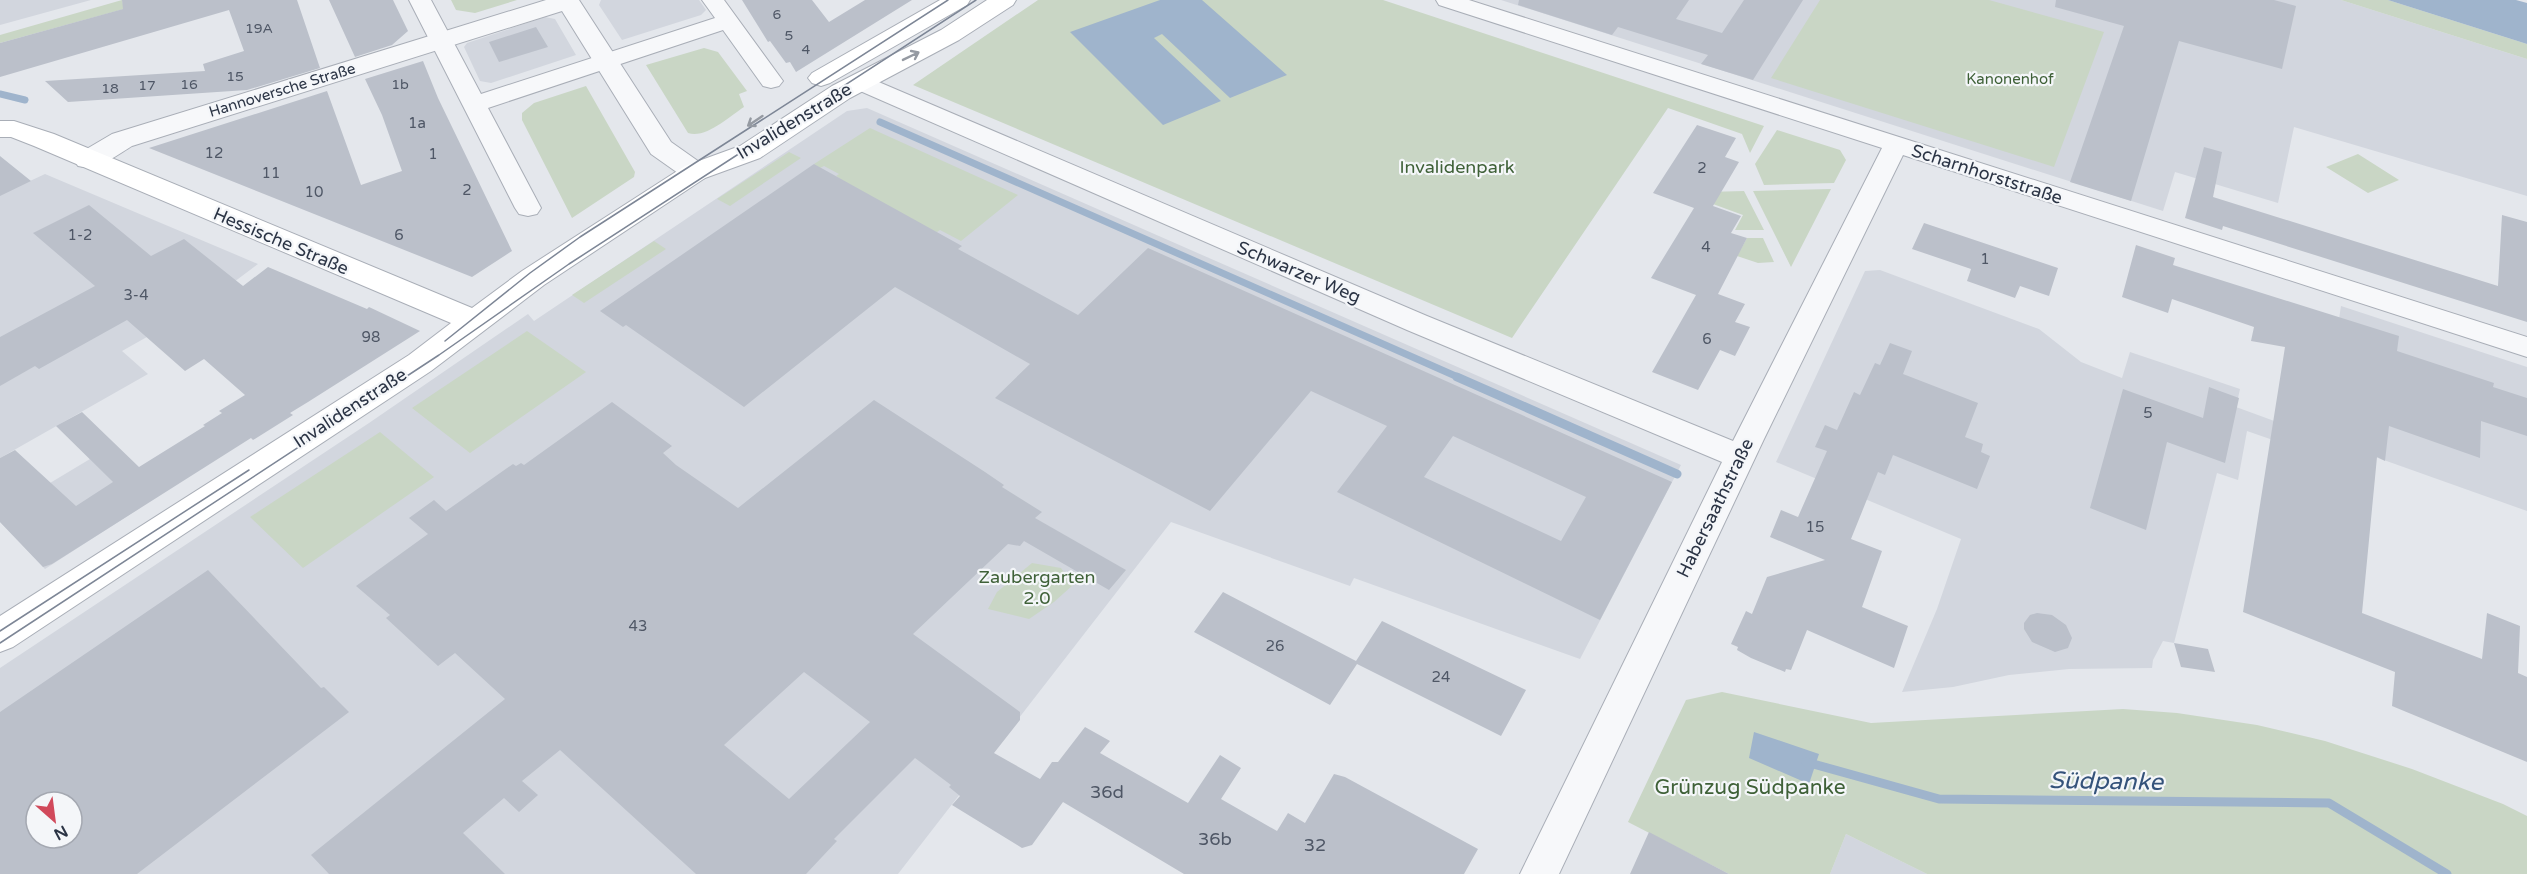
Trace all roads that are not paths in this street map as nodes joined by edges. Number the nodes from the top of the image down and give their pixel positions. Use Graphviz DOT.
graph roads {
  1 [pos="420,0"];
  2 [pos="569,0"];
  3 [pos="713,0"];
  4 [pos="958,0"];
  5 [pos="1004,0"];
  6 [pos="1447,0"];
  7 [pos="728,21"];
  8 [pos="440,40"];
  9 [pos="606,61"];
  10 [pos="836,70"];
  11 [pos="771,81"];
  12 [pos="859,82"];
  13 [pos="473,105"];
  14 [pos="0,129"];
  15 [pos="1896,144"];
  16 [pos="88,160"];
  17 [pos="695,172"];
  18 [pos="528,208"];
  19 [pos="475,321"];
  20 [pos="2527,347"];
  21 [pos="1740,457"];
  22 [pos="0,636"];
  23 [pos="1539,874"];
  1 -- 8 [label="street"];
  2 -- 8 [label="street, Hannoversche Straße"];
  2 -- 9 [label="street"];
  3 -- 7 [label="street"];
  4 -- 10 [label="main road, Invalidenstraße"];
  12 -- 5 [label="main road, Invalidenstraße, one-way"];
  6 -- 15 [label="street, Scharnhorststraße"];
  7 -- 9 [label="street"];
  7 -- 11 [label="street"];
  8 -- 13 [label="street"];
  8 -- 16 [label="street, Hannoversche Straße"];
  9 -- 13 [label="street"];
  9 -- 17 [label="street"];
  10 -- 12 [label="main road, Invalidenstraße"];
  10 -- 17 [label="main road, Invalidenstraße, one-way"];
  12 -- 17 [label="main road, Invalidenstraße"];
  12 -- 21 [label="street, Schwarzer Weg"];
  13 -- 18 [label="street"];
  14 -- 16 [label="main road"];
  15 -- 20 [label="street, Scharnhorststraße"];
  15 -- 21 [label="street, Habersaathstraße"];
  16 -- 19 [label="main road, Hessische Straße"];
  17 -- 19 [label="main road, Invalidenstraße"];
  19 -- 22 [label="main road, Invalidenstraße"];
  21 -- 23 [label="street, Habersaathstraße"];
}
